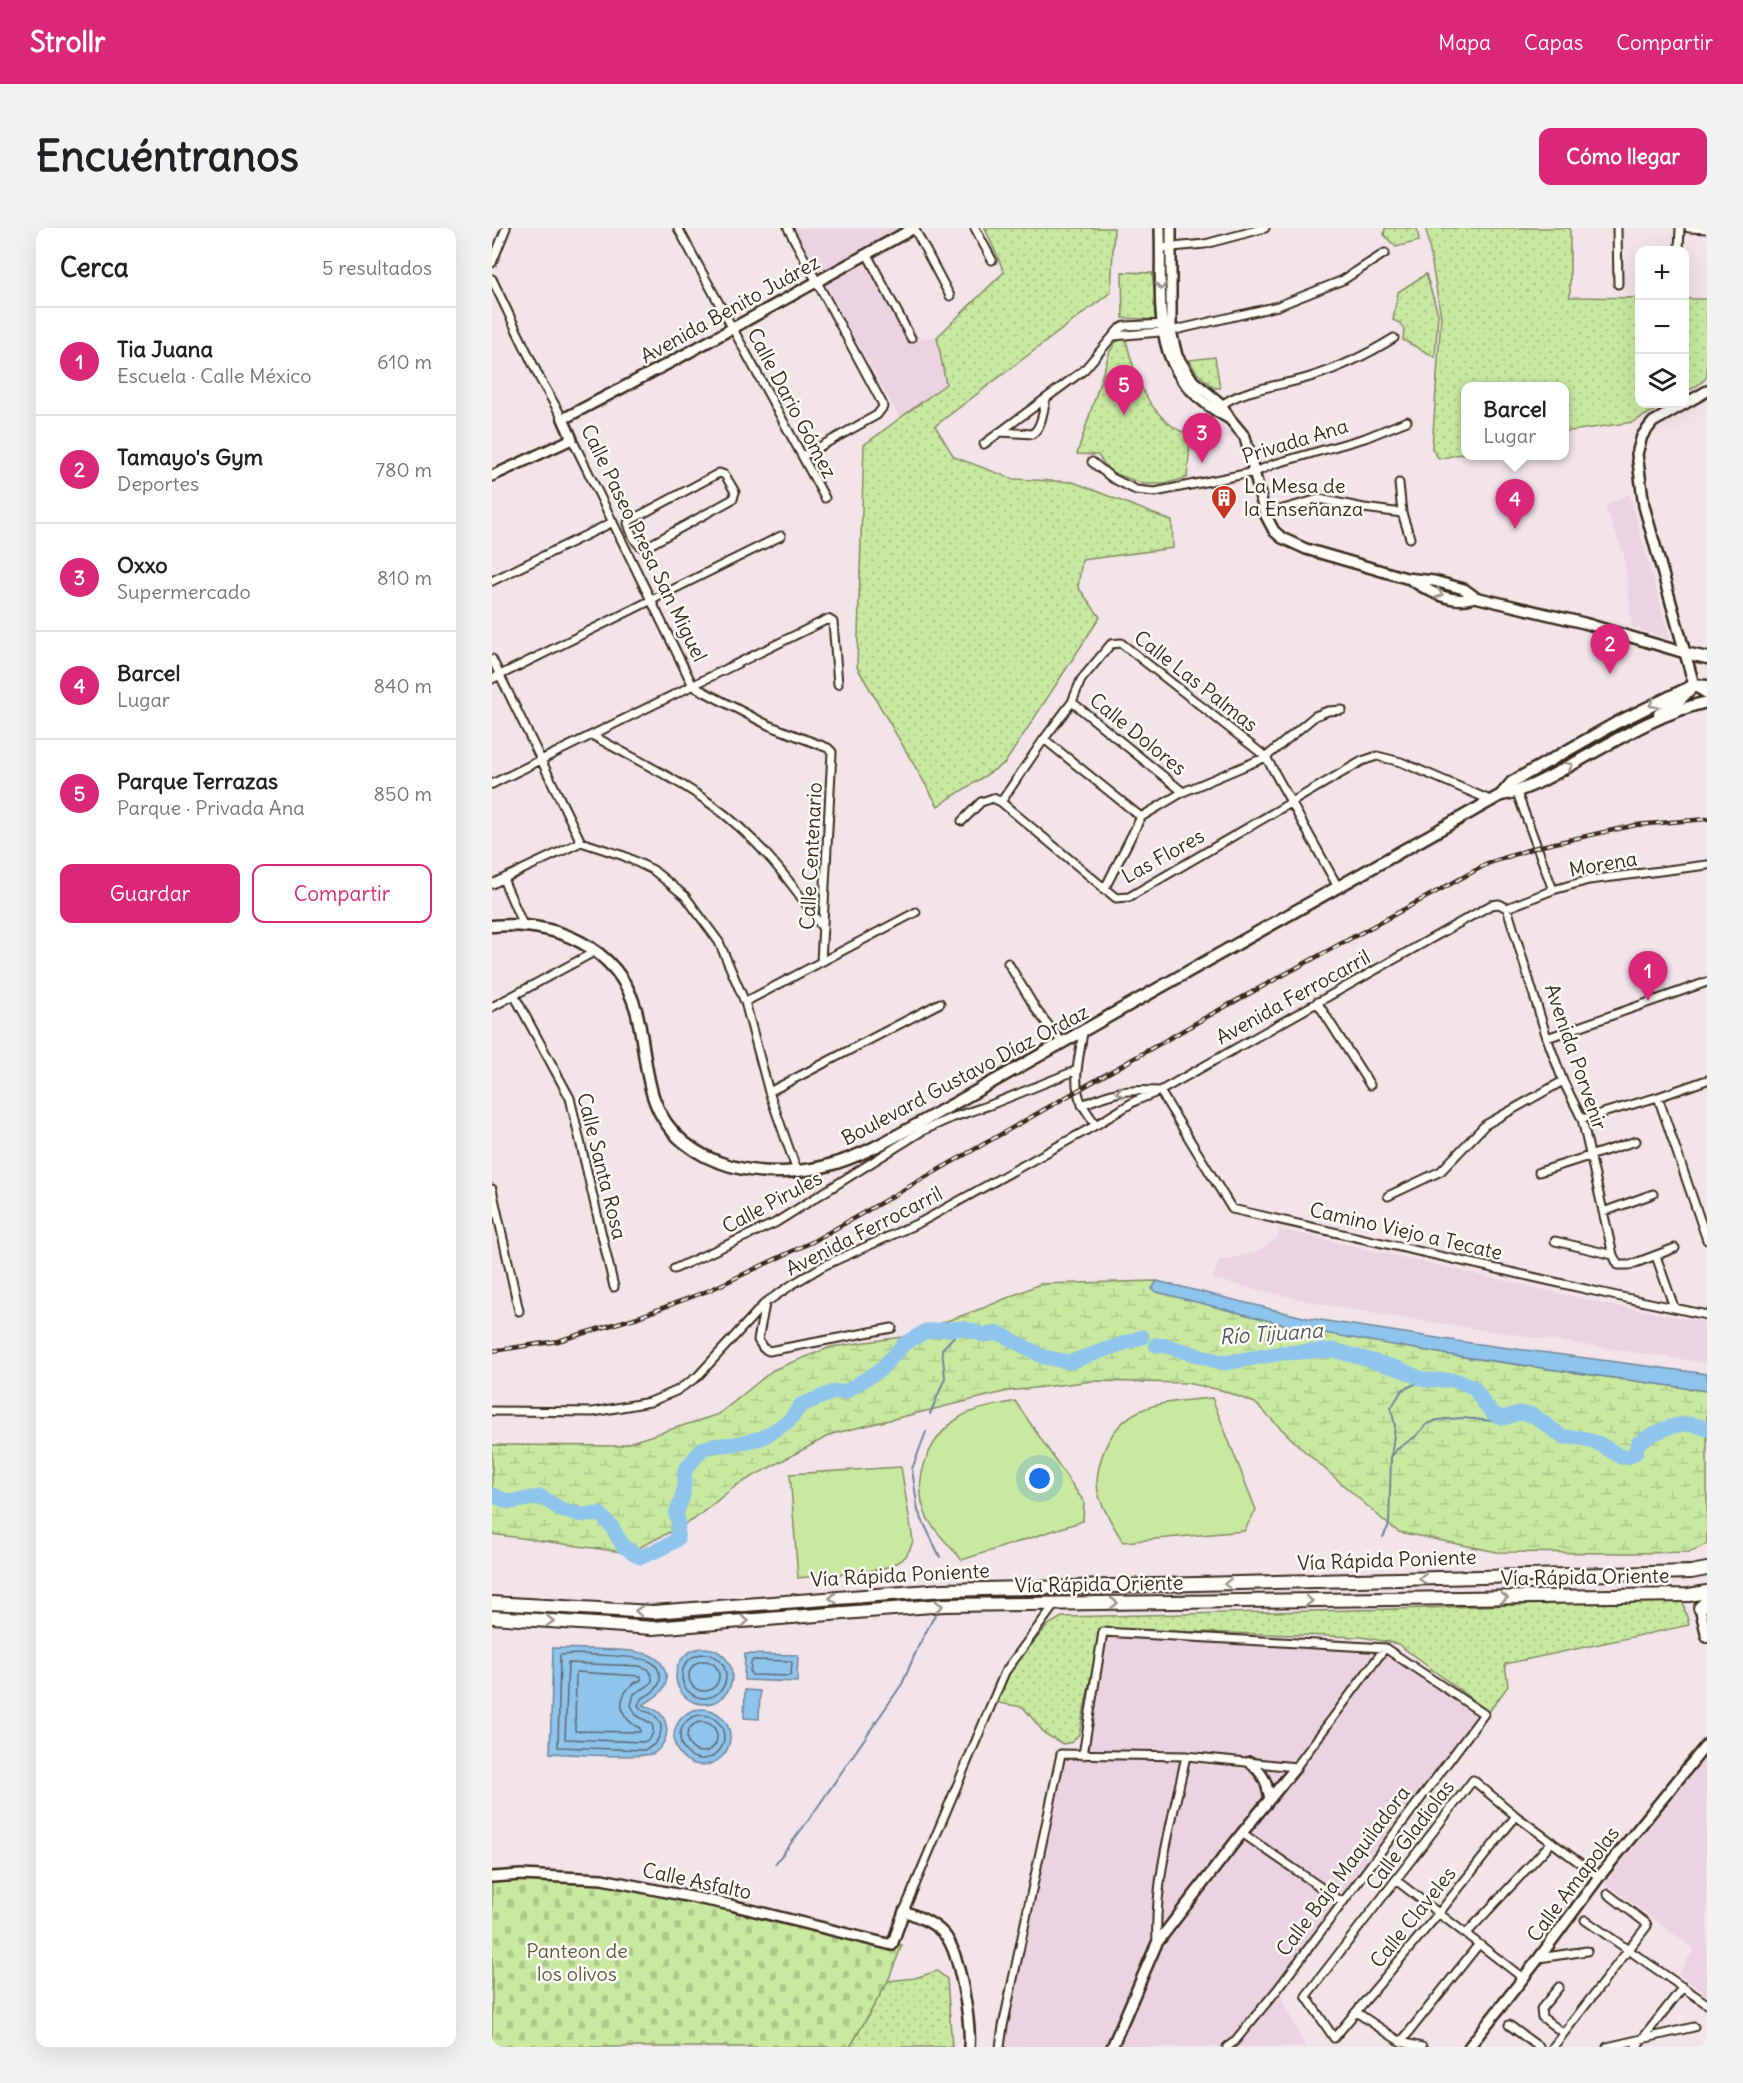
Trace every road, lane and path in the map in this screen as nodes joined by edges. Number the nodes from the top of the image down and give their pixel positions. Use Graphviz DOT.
graph roads {
  1 [pos="506,228"];
  2 [pos="678,228"];
  3 [pos="788,228"];
  4 [pos="914,228"];
  5 [pos="975,228"];
  6 [pos="1160,228"];
  7 [pos="1171,228"];
  8 [pos="1265,228"];
  9 [pos="1617,228"];
  10 [pos="1680,228"];
  11 [pos="1689,228"];
  12 [pos="1707,229"];
  13 [pos="1679,246"];
  14 [pos="1171,247"];
  15 [pos="1161,248"];
  16 [pos="1384,253"];
  17 [pos="867,254"];
  18 [pos="992,260"];
  19 [pos="492,263"];
  20 [pos="492,279"];
  21 [pos="816,282"];
  22 [pos="1618,284"];
  23 [pos="950,297"];
  24 [pos="734,328"];
  25 [pos="1167,328"];
  26 [pos="910,338"];
  27 [pos="1394,338"];
  28 [pos="1707,391"];
  29 [pos="1046,399"];
  30 [pos="1218,408"];
  31 [pos="563,418"];
  32 [pos="1407,421"];
  33 [pos="1001,432"];
  34 [pos="572,439"];
  35 [pos="984,444"];
  36 [pos="803,456"];
  37 [pos="1092,462"];
  38 [pos="1255,472"];
  39 [pos="492,476"];
  40 [pos="1399,483"];
  41 [pos="825,498"];
  42 [pos="1402,513"];
  43 [pos="1265,514"];
  44 [pos="613,522"];
  45 [pos="633,535"];
  46 [pos="781,536"];
  47 [pos="1410,538"];
  48 [pos="622,541"];
  49 [pos="492,581"];
  50 [pos="651,600"];
  51 [pos="1685,653"];
  52 [pos="1707,658"];
  53 [pos="492,660"];
  54 [pos="500,675"];
  55 [pos="492,679"];
  56 [pos="838,684"];
  57 [pos="1694,685"];
  58 [pos="693,686"];
  59 [pos="1707,686"];
  60 [pos="1707,693"];
  61 [pos="1072,702"];
  62 [pos="1707,702"];
  63 [pos="1342,710"];
  64 [pos="1642,726"];
  65 [pos="592,735"];
  66 [pos="1044,739"];
  67 [pos="832,752"];
  68 [pos="1266,757"];
  69 [pos="542,760"];
  70 [pos="1512,782"];
  71 [pos="492,784"];
  72 [pos="1184,792"];
  73 [pos="1517,793"];
  74 [pos="1501,795"];
  75 [pos="1490,801"];
  76 [pos="1002,802"];
  77 [pos="1291,802"];
  78 [pos="1141,816"];
  79 [pos="962,821"];
  80 [pos="581,842"];
  81 [pos="1707,865"];
  82 [pos="503,879"];
  83 [pos="492,884"];
  84 [pos="1338,887"];
  85 [pos="1104,890"];
  86 [pos="1552,890"];
  87 [pos="1507,908"];
  88 [pos="916,912"];
  89 [pos="523,925"];
  90 [pos="492,926"];
  91 [pos="823,929"];
  92 [pos="596,951"];
  93 [pos="821,963"];
  94 [pos="1008,963"];
  95 [pos="1707,982"];
  96 [pos="514,995"];
  97 [pos="745,1002"];
  98 [pos="1317,1002"];
  99 [pos="940,1003"];
  100 [pos="492,1007"];
  101 [pos="1083,1032"];
  102 [pos="1547,1038"];
  103 [pos="1062,1042"];
  104 [pos="1077,1070"];
  105 [pos="1707,1080"];
  106 [pos="1563,1081"];
  107 [pos="1370,1084"];
  108 [pos="1160,1091"];
  109 [pos="769,1092"];
  110 [pos="1658,1097"];
  111 [pos="1082,1105"];
  112 [pos="1582,1119"];
  113 [pos="1096,1125"];
  114 [pos="920,1128"];
  115 [pos="1636,1141"];
  116 [pos="1590,1156"];
  117 [pos="797,1171"];
  118 [pos="1539,1172"];
  119 [pos="492,1189"];
  120 [pos="1653,1194"];
  121 [pos="1388,1196"];
  122 [pos="1603,1212"];
  123 [pos="495,1216"];
  124 [pos="1707,1240"];
  125 [pos="1555,1241"];
  126 [pos="1675,1248"];
  127 [pos="1612,1255"];
  128 [pos="1656,1256"];
  129 [pos="675,1269"];
  130 [pos="614,1287"];
  131 [pos="765,1303"];
  132 [pos="1674,1307"];
  133 [pos="519,1311"];
  134 [pos="1707,1315"];
  135 [pos="892,1328"];
  136 [pos="492,1411"];
  137 [pos="1707,1569"];
  138 [pos="1707,1592"];
  139 [pos="492,1603"];
  140 [pos="1055,1604"];
  141 [pos="1703,1605"];
  142 [pos="492,1617"];
  143 [pos="1707,1637"];
  144 [pos="1385,1648"];
  145 [pos="1707,1744"];
  146 [pos="1083,1755"];
  147 [pos="1186,1756"];
  148 [pos="1250,1762"];
  149 [pos="1296,1767"];
  150 [pos="1270,1799"];
  151 [pos="1516,1816"];
  152 [pos="1242,1833"];
  153 [pos="1552,1842"];
  154 [pos="492,1877"];
  155 [pos="1599,1877"];
  156 [pos="1397,1881"];
  157 [pos="1608,1894"];
  158 [pos="1342,1902"];
  159 [pos="904,1911"];
  160 [pos="1439,1913"];
  161 [pos="1585,1920"];
  162 [pos="1466,1934"];
  163 [pos="1158,1942"];
  164 [pos="1479,1944"];
  165 [pos="1629,1949"];
  166 [pos="1587,1950"];
  167 [pos="1539,1958"];
  168 [pos="1523,1978"];
  169 [pos="1559,1987"];
  170 [pos="1683,1987"];
  171 [pos="1707,2004"];
  172 [pos="1356,2012"];
  173 [pos="1509,2025"];
  174 [pos="1694,2026"];
  175 [pos="1563,2033"];
  176 [pos="1334,2038"];
  177 [pos="1642,2039"];
  178 [pos="1401,2042"];
  179 [pos="969,2047"];
  180 [pos="1000,2047"];
  181 [pos="1112,2047"];
  182 [pos="1227,2047"];
  183 [pos="1422,2047"];
  184 [pos="1469,2047"];
  185 [pos="1539,2047"];
  186 [pos="1553,2047"];
  187 [pos="1607,2047"];
  188 [pos="1636,2047"];
  1 -- 19 [label="street"];
  2 -- 24 [label="street, Calle Dario Gómez"];
  3 -- 21 [label="street"];
  4 -- 17 [label="street, Avenida Benito Juárez"];
  4 -- 23 [label="street"];
  5 -- 18 [label="street"];
  6 -- 15 [label="street"];
  7 -- 14 [label="street"];
  8 -- 14 [label="street"];
  9 -- 22 [label="street"];
  10 -- 13 [label="street"];
  11 -- 12 [label="street"];
  14 -- 15 [label="street"];
  14 -- 25 [label="street"];
  15 -- 25 [label="street, one-way"];
  16 -- 25 [label="street"];
  17 -- 21 [label="street, Avenida Benito Juárez"];
  17 -- 26 [label="street"];
  20 -- 31 [label="street, Calle Paseo Presa San Miguel"];
  21 -- 24 [label="street, Avenida Benito Juárez"];
  21 -- 36 [label="street"];
  24 -- 31 [label="street, Avenida Benito Juárez"];
  24 -- 36 [label="street, Calle Dario Gómez"];
  25 -- 29 [label="street"];
  25 -- 30 [label="street"];
  27 -- 30 [label="street"];
  28 -- 51 [label="street"];
  29 -- 33 [label="street"];
  29 -- 33 [label="street"];
  30 -- 38 [label="street"];
  31 -- 34 [label="street, Calle Paseo Presa San Miguel"];
  32 -- 38 [label="street, Privada Ana"];
  33 -- 35 [label="street"];
  34 -- 39 [label="street"];
  34 -- 44 [label="street, Calle Paseo Presa San Miguel"];
  36 -- 41 [label="street, Calle Dario Gómez"];
  37 -- 38 [label="street, Privada Ana"];
  38 -- 43 [label="street"];
  40 -- 42 [label="street"];
  42 -- 43 [label="street"];
  42 -- 47 [label="street"];
  43 -- 51 [label="street"];
  44 -- 48 [label="street, Calle Paseo Presa San Miguel"];
  44 -- 49 [label="street"];
  45 -- 45 [label="street"];
  45 -- 48 [label="street"];
  46 -- 50 [label="street"];
  48 -- 50 [label="street, Calle Paseo Presa San Miguel"];
  50 -- 54 [label="street"];
  50 -- 58 [label="street, Calle Paseo Presa San Miguel"];
  51 -- 52 [label="main road"];
  51 -- 57 [label="street"];
  53 -- 54 [label="street"];
  54 -- 55 [label="street"];
  54 -- 69 [label="street"];
  56 -- 58 [label="street"];
  57 -- 59 [label="main road"];
  57 -- 60 [label="main road"];
  57 -- 64 [label="main road"];
  57 -- 70 [label="main road, Boulevard Gustavo Díaz Ordaz, one-way"];
  58 -- 65 [label="street"];
  58 -- 67 [label="street, Calle Paseo Presa San Miguel"];
  61 -- 66 [label="street, Calle Las Palmas"];
  61 -- 68 [label="street, Calle Las Palmas"];
  61 -- 72 [label="street, Calle Dolores"];
  62 -- 64 [label="main road, Boulevard Gustavo Díaz Ordaz"];
  63 -- 68 [label="street"];
  73 -- 64 [label="main road, Boulevard Gustavo Díaz Ordaz, one-way"];
  65 -- 69 [label="street"];
  65 -- 91 [label="street"];
  66 -- 76 [label="street, Calle Las Palmas"];
  66 -- 78 [label="street"];
  67 -- 91 [label="street, Calle Centenario"];
  68 -- 72 [label="street"];
  68 -- 77 [label="street, Calle Las Palmas"];
  69 -- 71 [label="street"];
  69 -- 80 [label="street"];
  70 -- 73 [label="street"];
  70 -- 74 [label="main road, Boulevard Gustavo Díaz Ordaz"];
  72 -- 78 [label="street"];
  73 -- 74 [label="main road, Boulevard Gustavo Díaz Ordaz"];
  73 -- 86 [label="street"];
  74 -- 75 [label="main road, Boulevard Gustavo Díaz Ordaz"];
  75 -- 77 [label="street, Las Flores"];
  75 -- 84 [label="main road, Boulevard Gustavo Díaz Ordaz"];
  76 -- 79 [label="street"];
  76 -- 85 [label="street, Las Flores"];
  77 -- 84 [label="street, Calle Las Palmas"];
  77 -- 85 [label="street, Las Flores"];
  78 -- 85 [label="street"];
  80 -- 82 [label="street"];
  80 -- 97 [label="street"];
  81 -- 86 [label="street, Morena"];
  82 -- 83 [label="street"];
  82 -- 89 [label="street"];
  84 -- 101 [label="main road, Boulevard Gustavo Díaz Ordaz"];
  86 -- 87 [label="street, Morena"];
  87 -- 98 [label="street, Avenida Ferrocarril"];
  87 -- 102 [label="street, Avenida Porvenir"];
  88 -- 93 [label="street"];
  89 -- 90 [label="main road, Boulevard Gustavo Díaz Ordaz"];
  89 -- 92 [label="main road, Boulevard Gustavo Díaz Ordaz"];
  91 -- 93 [label="street, Calle Centenario"];
  92 -- 96 [label="street"];
  92 -- 117 [label="main road, Boulevard Gustavo Díaz Ordaz"];
  93 -- 97 [label="street"];
  94 -- 103 [label="street"];
  95 -- 102 [label="street"];
  96 -- 100 [label="street"];
  96 -- 130 [label="street, Calle Santa Rosa"];
  97 -- 109 [label="street"];
  98 -- 107 [label="street"];
  98 -- 108 [label="street, Avenida Ferrocarril"];
  99 -- 109 [label="street"];
  101 -- 103 [label="main road, Boulevard Gustavo Díaz Ordaz"];
  101 -- 104 [label="street"];
  102 -- 106 [label="street, Avenida Porvenir"];
  103 -- 114 [label="main road, Boulevard Gustavo Díaz Ordaz"];
  104 -- 111 [label="street"];
  104 -- 114 [label="street, Calle Pirules"];
  105 -- 110 [label="street"];
  106 -- 112 [label="street, Avenida Porvenir"];
  106 -- 121 [label="street"];
  108 -- 111 [label="street, one-way"];
  108 -- 113 [label="street, Avenida Ferrocarril"];
  108 -- 132 [label="street, Camino Viejo a Tecate"];
  109 -- 117 [label="street"];
  110 -- 112 [label="street"];
  110 -- 124 [label="street"];
  111 -- 113 [label="street"];
  112 -- 116 [label="street, Avenida Porvenir"];
  113 -- 131 [label="street, Avenida Ferrocarril"];
  114 -- 117 [label="main road, Boulevard Gustavo Díaz Ordaz"];
  114 -- 129 [label="street, Calle Pirules"];
  115 -- 116 [label="street"];
  116 -- 118 [label="street"];
  116 -- 122 [label="street, Avenida Porvenir"];
  119 -- 123 [label="street"];
  120 -- 122 [label="street"];
  122 -- 127 [label="street, Avenida Porvenir"];
  123 -- 133 [label="street"];
  125 -- 127 [label="street"];
  126 -- 128 [label="street"];
  127 -- 128 [label="street"];
  128 -- 132 [label="street"];
  131 -- 135 [label="street"];
  131 -- 136 [label="street, Avenida Ferrocarril"];
  132 -- 134 [label="street, Camino Viejo a Tecate"];
  137 -- 139 [label="highway, Vía Rápida Poniente, one-way"];
  140 -- 138 [label="highway, Vía Rápida Oriente, one-way"];
  142 -- 140 [label="highway, Vía Rápida Oriente, one-way"];
  140 -- 159 [label="street"];
  141 -- 143 [label="street"];
  144 -- 146 [label="street"];
  144 -- 149 [label="street"];
  144 -- 158 [label="street, Calle Baja Maquiladora"];
  145 -- 155 [label="street, Calle Amapolas"];
  146 -- 147 [label="street"];
  146 -- 180 [label="street"];
  147 -- 148 [label="street"];
  147 -- 163 [label="street"];
  148 -- 149 [label="street"];
  148 -- 150 [label="street"];
  149 -- 150 [label="street"];
  150 -- 152 [label="street"];
  151 -- 153 [label="street, Calle Gladiolas"];
  151 -- 156 [label="street, Calle Gladiolas"];
  151 -- 160 [label="street, Calle Claveles"];
  152 -- 158 [label="street"];
  152 -- 163 [label="street"];
  153 -- 155 [label="street, Calle Gladiolas"];
  153 -- 162 [label="street"];
  154 -- 159 [label="street, Calle Asfalto"];
  155 -- 167 [label="street, Calle Amapolas"];
  156 -- 160 [label="street"];
  156 -- 176 [label="street, Calle Gladiolas"];
  157 -- 165 [label="street"];
  158 -- 182 [label="street, Calle Baja Maquiladora"];
  159 -- 179 [label="street"];
  160 -- 162 [label="street"];
  160 -- 172 [label="street, Calle Claveles"];
  161 -- 165 [label="street"];
  162 -- 164 [label="street"];
  163 -- 181 [label="street"];
  164 -- 168 [label="street"];
  164 -- 178 [label="street"];
  165 -- 170 [label="street"];
  165 -- 175 [label="street"];
  166 -- 167 [label="street"];
  167 -- 168 [label="street, Calle Amapolas"];
  168 -- 184 [label="street, Calle Amapolas"];
  169 -- 175 [label="street"];
  170 -- 171 [label="street"];
  170 -- 177 [label="street"];
  172 -- 176 [label="street, Calle Claveles"];
  172 -- 178 [label="street"];
  173 -- 185 [label="street"];
  174 -- 177 [label="street"];
  175 -- 186 [label="street"];
  177 -- 187 [label="street"];
  177 -- 188 [label="street"];
  178 -- 183 [label="street"];
}
